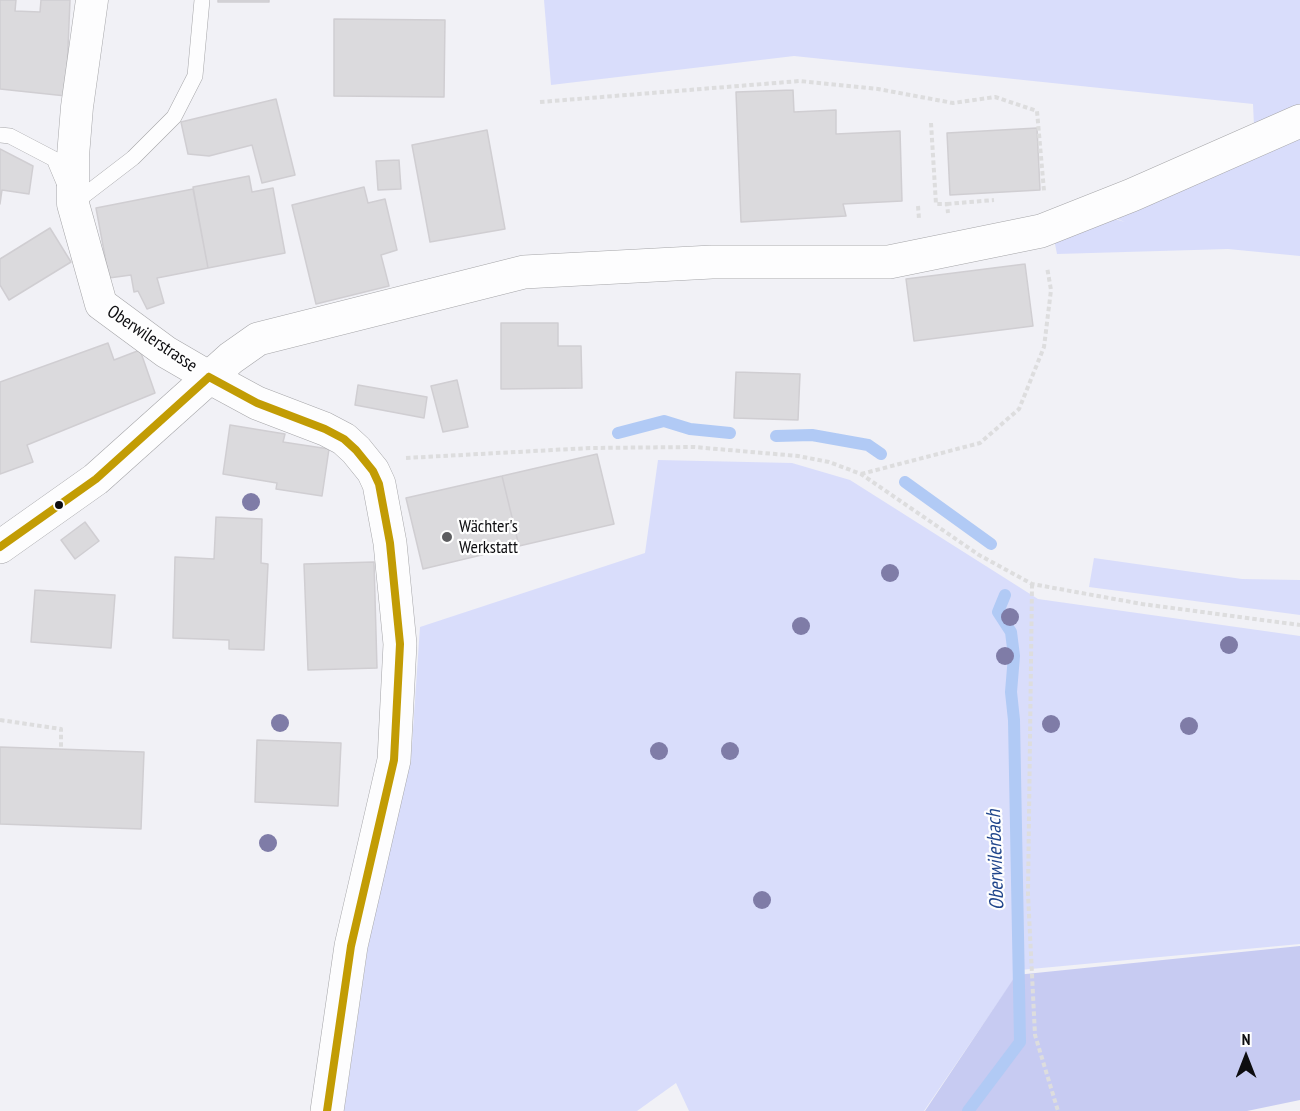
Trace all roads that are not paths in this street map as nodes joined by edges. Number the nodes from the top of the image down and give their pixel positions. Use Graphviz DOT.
graph roads {
  1 [pos="92,0"];
  2 [pos="202,0"];
  3 [pos="1300,121"];
  4 [pos="0,135"];
  5 [pos="73,204"];
  6 [pos="208,377"];
  7 [pos="0,547"];
  8 [pos="327,1111"];
  1 -- 5 [label="street, Oberwilerstrasse"];
  2 -- 5 [label="lane"];
  3 -- 6 [label="street"];
  4 -- 5 [label="lane"];
  5 -- 6 [label="street, Oberwilerstrasse"];
  6 -- 7 [label="street"];
  6 -- 8 [label="street, Oberwilerstrasse"];
}
